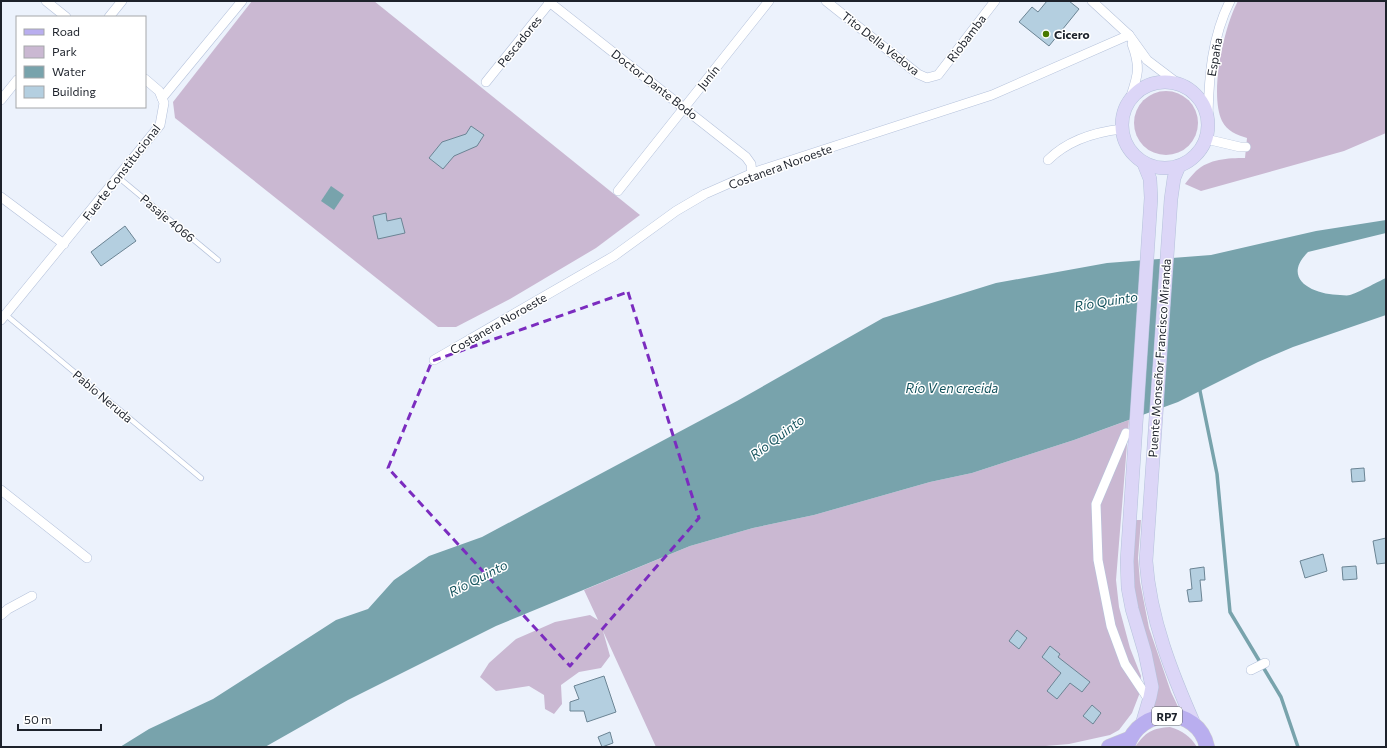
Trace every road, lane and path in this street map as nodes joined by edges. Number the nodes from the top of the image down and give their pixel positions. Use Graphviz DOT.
graph roads {
  1 [pos="46,1"];
  2 [pos="122,1"];
  3 [pos="242,1"];
  4 [pos="770,1"];
  5 [pos="826,1"];
  6 [pos="995,1"];
  7 [pos="1092,1"];
  8 [pos="1230,1"];
  9 [pos="549,2"];
  10 [pos="65,16"];
  11 [pos="110,16"];
  12 [pos="1129,35"];
  13 [pos="938,75"];
  14 [pos="146,80"];
  15 [pos="16,81"];
  16 [pos="486,82"];
  17 [pos="1176,82"];
  18 [pos="162,98"];
  19 [pos="1130,99"];
  20 [pos="1,100"];
  21 [pos="684,107"];
  22 [pos="1208,115"];
  23 [pos="1122,128"];
  24 [pos="1206,139"];
  25 [pos="1246,147"];
  26 [pos="1048,160"];
  27 [pos="1144,164"];
  28 [pos="1178,166"];
  29 [pos="752,174"];
  30 [pos="118,177"];
  31 [pos="618,191"];
  32 [pos="1,197"];
  33 [pos="64,244"];
  34 [pos="218,260"];
  35 [pos="3,317"];
  36 [pos="434,360"];
  37 [pos="1126,433"];
  38 [pos="201,478"];
  39 [pos="1,490"];
  40 [pos="87,558"];
  41 [pos="32,596"];
  42 [pos="1,615"];
  43 [pos="1265,663"];
  44 [pos="1251,670"];
  45 [pos="1149,700"];
  46 [pos="1142,724"];
  47 [pos="1195,726"];
  48 [pos="1128,743"];
  49 [pos="1208,745"];
  50 [pos="1109,747"];
  1 -- 10 [label="street"];
  2 -- 11 [label="street"];
  3 -- 18 [label="street"];
  4 -- 21 [label="street, Junín"];
  5 -- 13 [label="street, Tito Della Vedova"];
  6 -- 13 [label="street, Riobamba"];
  7 -- 12 [label="street"];
  8 -- 22 [label="street, España"];
  9 -- 16 [label="street, Pescadores"];
  9 -- 21 [label="street, Doctor Dante Bodo"];
  12 -- 17 [label="street"];
  12 -- 19 [label="street"];
  12 -- 29 [label="street, Costanera Noroeste"];
  14 -- 18 [label="street"];
  15 -- 20 [label="street"];
  17 -- 19 [label="street"];
  17 -- 22 [label="street"];
  18 -- 30 [label="street, Fuerte Constitucional"];
  19 -- 23 [label="street"];
  21 -- 29 [label="street, Doctor Dante Bodo"];
  21 -- 31 [label="street, Junín"];
  22 -- 24 [label="street"];
  23 -- 26 [label="street"];
  23 -- 27 [label="street"];
  24 -- 25 [label="street"];
  24 -- 28 [label="street"];
  27 -- 28 [label="street"];
  27 -- 45 [label="street, Puente Monseñor Francisco Miranda"];
  28 -- 47 [label="street, Puente Monseñor Francisco Miranda"];
  29 -- 36 [label="street, Costanera Noroeste"];
  30 -- 33 [label="street, Fuerte Constitucional"];
  30 -- 34 [label="lane, Pasaje 4066"];
  32 -- 33 [label="street"];
  33 -- 35 [label="street, Fuerte Constitucional"];
  35 -- 38 [label="lane, Pablo Neruda"];
  37 -- 45 [label="street"];
  39 -- 40 [label="street"];
  41 -- 42 [label="street"];
  43 -- 44 [label="street"];
  45 -- 46 [label="street, Puente Monseñor Francisco Miranda"];
  46 -- 47 [label="main road, RP7"];
  46 -- 48 [label="main road, RP7"];
  47 -- 49 [label="main road, RP7"];
  48 -- 50 [label="main road, RP7"];
}
